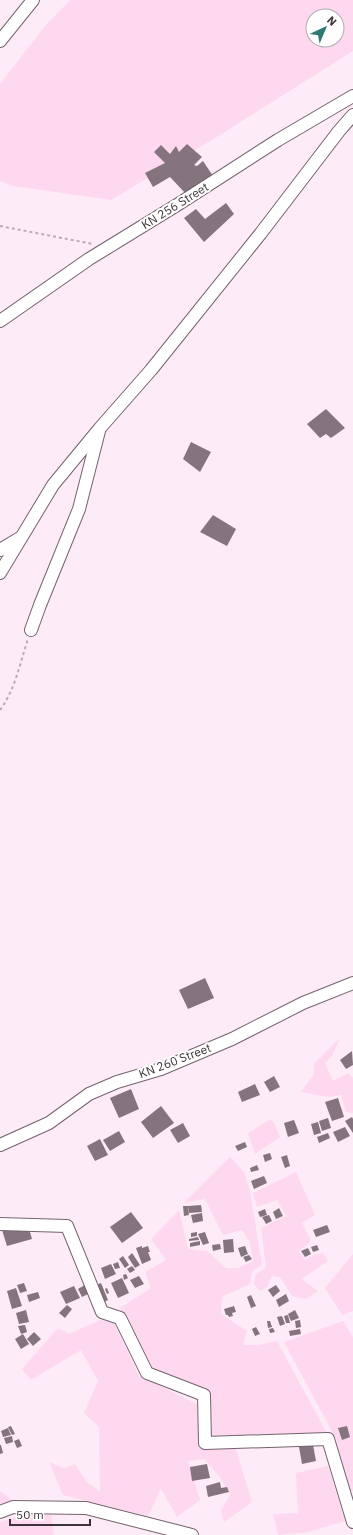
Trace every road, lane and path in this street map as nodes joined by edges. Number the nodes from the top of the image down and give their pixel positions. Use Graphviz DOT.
graph roads {
  1 [pos="33,0"];
  2 [pos="0,41"];
  3 [pos="353,96"];
  4 [pos="353,115"];
  5 [pos="0,226"];
  6 [pos="94,244"];
  7 [pos="0,321"];
  8 [pos="100,428"];
  9 [pos="20,538"];
  10 [pos="0,550"];
  11 [pos="0,573"];
  12 [pos="31,630"];
  13 [pos="0,710"];
  14 [pos="353,983"];
  15 [pos="0,1145"];
  16 [pos="0,1224"];
  17 [pos="0,1512"];
  18 [pos="353,1522"];
  19 [pos="192,1535"];
  1 -- 2 [label="street"];
  3 -- 7 [label="street, KN 256 Street"];
  4 -- 8 [label="street"];
  5 -- 6 [label="path"];
  8 -- 9 [label="street"];
  8 -- 12 [label="street"];
  9 -- 10 [label="street"];
  9 -- 11 [label="street"];
  12 -- 13 [label="path"];
  14 -- 15 [label="street, KN 260 Street"];
  16 -- 18 [label="street"];
  17 -- 19 [label="street"];
}
